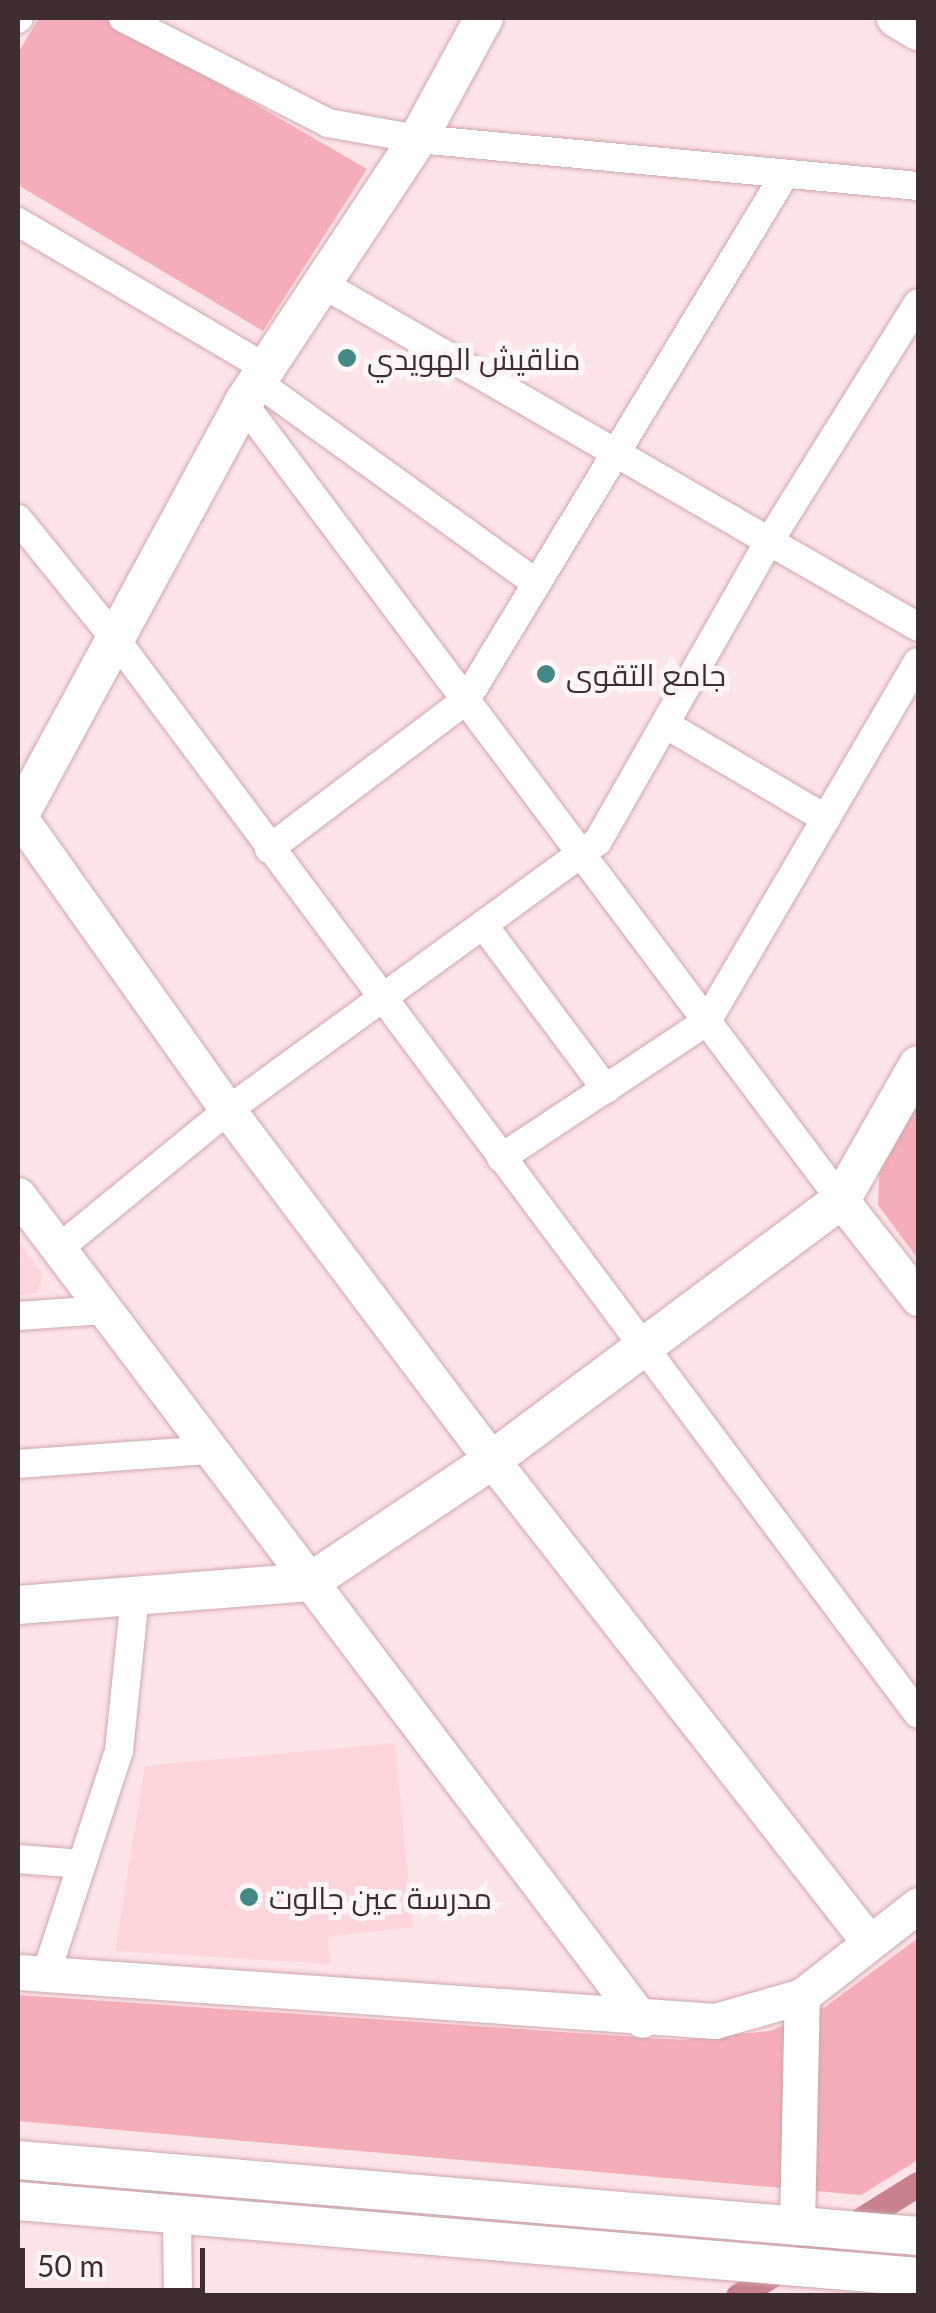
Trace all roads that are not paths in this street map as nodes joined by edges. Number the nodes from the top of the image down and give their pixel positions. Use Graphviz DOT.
graph roads {
  1 [pos="122,18"];
  2 [pos="484,18"];
  3 [pos="896,18"];
  4 [pos="918,31"];
  5 [pos="418,139"];
  6 [pos="785,174"];
  7 [pos="918,186"];
  8 [pos="18,222"];
  9 [pos="320,283"];
  10 [pos="918,303"];
  11 [pos="254,384"];
  12 [pos="614,450"];
  13 [pos="18,518"];
  14 [pos="770,540"];
  15 [pos="536,582"];
  16 [pos="918,627"];
  17 [pos="116,640"];
  18 [pos="918,662"];
  19 [pos="466,700"];
  20 [pos="665,724"];
  21 [pos="18,816"];
  22 [pos="826,820"];
  23 [pos="269,849"];
  24 [pos="580,852"];
  25 [pos="484,926"];
  26 [pos="385,1001"];
  27 [pos="707,1022"];
  28 [pos="918,1065"];
  29 [pos="606,1089"];
  30 [pos="228,1110"];
  31 [pos="501,1158"];
  32 [pos="18,1195"];
  33 [pos="841,1200"];
  34 [pos="58,1250"];
  35 [pos="918,1298"];
  36 [pos="104,1310"];
  37 [pos="18,1316"];
  38 [pos="640,1345"];
  39 [pos="210,1450"];
  40 [pos="492,1460"];
  41 [pos="18,1464"];
  42 [pos="310,1582"];
  43 [pos="136,1597"];
  44 [pos="18,1605"];
  45 [pos="918,1714"];
  46 [pos="18,1860"];
  47 [pos="82,1864"];
  48 [pos="918,1906"];
  49 [pos="868,1942"];
  50 [pos="32,1973"];
  51 [pos="802,1996"];
  52 [pos="642,2020"];
  53 [pos="18,2160"];
  54 [pos="18,2201"];
  55 [pos="178,2214"];
  56 [pos="798,2226"];
  57 [pos="911,2235"];
  58 [pos="918,2277"];
  59 [pos="178,2296"];
  1 -- 5 [label="street"];
  2 -- 5 [label="main road"];
  3 -- 4 [label="main road"];
  5 -- 6 [label="street"];
  5 -- 9 [label="main road"];
  6 -- 7 [label="street"];
  6 -- 12 [label="street"];
  8 -- 11 [label="street"];
  9 -- 11 [label="main road"];
  9 -- 12 [label="street"];
  10 -- 14 [label="street"];
  11 -- 15 [label="street"];
  11 -- 17 [label="main road"];
  11 -- 19 [label="street"];
  12 -- 14 [label="street"];
  12 -- 15 [label="street"];
  13 -- 17 [label="street"];
  14 -- 16 [label="street"];
  14 -- 20 [label="street"];
  15 -- 19 [label="street"];
  17 -- 21 [label="main road"];
  17 -- 23 [label="street"];
  18 -- 22 [label="street"];
  19 -- 23 [label="street"];
  19 -- 24 [label="street"];
  20 -- 22 [label="street"];
  20 -- 24 [label="street"];
  21 -- 30 [label="street"];
  22 -- 27 [label="street"];
  23 -- 26 [label="street"];
  24 -- 25 [label="street"];
  24 -- 27 [label="street"];
  25 -- 26 [label="street"];
  25 -- 29 [label="street"];
  26 -- 30 [label="street"];
  26 -- 31 [label="street"];
  27 -- 29 [label="street"];
  27 -- 33 [label="street"];
  28 -- 33 [label="main road"];
  29 -- 31 [label="street"];
  30 -- 34 [label="street"];
  30 -- 40 [label="street"];
  31 -- 38 [label="street"];
  32 -- 34 [label="street"];
  33 -- 35 [label="street"];
  33 -- 38 [label="main road"];
  34 -- 36 [label="street"];
  36 -- 37 [label="street"];
  36 -- 39 [label="street"];
  38 -- 40 [label="main road"];
  38 -- 45 [label="street"];
  39 -- 41 [label="street"];
  39 -- 42 [label="street"];
  40 -- 42 [label="main road"];
  40 -- 49 [label="street"];
  42 -- 43 [label="main road"];
  42 -- 52 [label="street"];
  43 -- 44 [label="main road"];
  43 -- 47 [label="street"];
  46 -- 47 [label="street"];
  47 -- 50 [label="street"];
  48 -- 49 [label="street"];
  49 -- 51 [label="street"];
  50 -- 52 [label="street"];
  51 -- 52 [label="street"];
  51 -- 56 [label="street"];
  53 -- 56 [label="main road"];
  54 -- 55 [label="main road"];
  55 -- 58 [label="main road"];
  55 -- 59 [label="street"];
  56 -- 57 [label="main road"];
}
